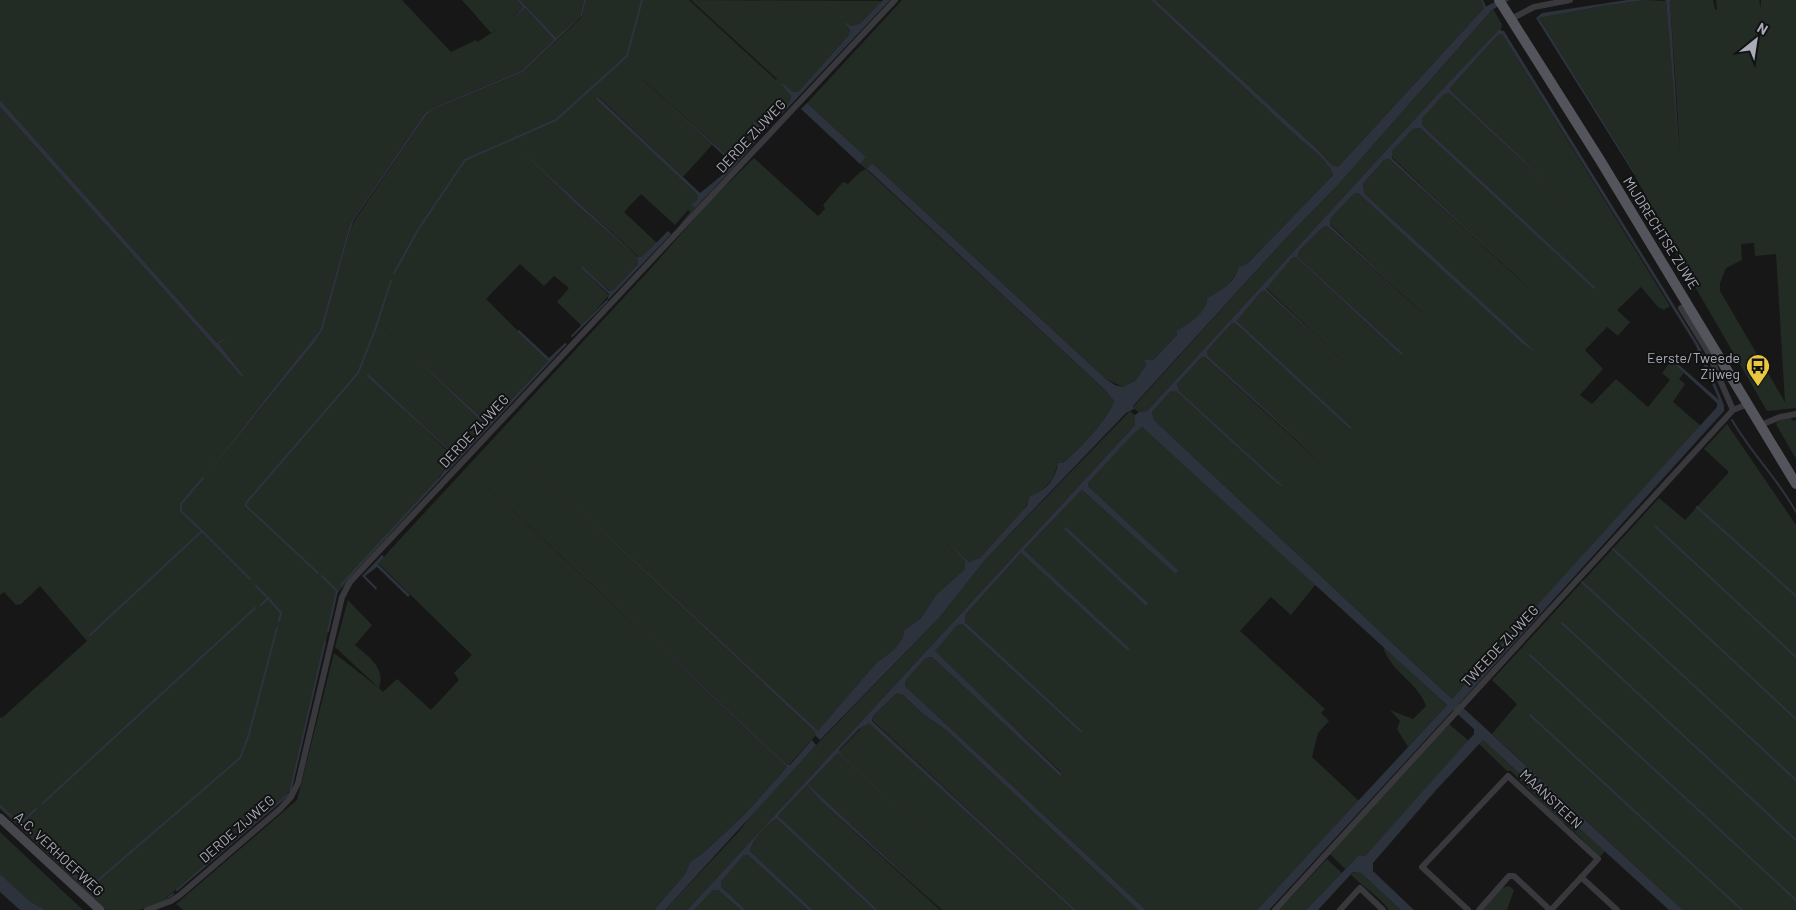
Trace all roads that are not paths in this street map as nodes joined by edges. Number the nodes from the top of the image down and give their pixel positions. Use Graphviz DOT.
graph roads {
  1 [pos="895,0"];
  2 [pos="1570,0"];
  3 [pos="1501,3"];
  4 [pos="1511,19"];
  5 [pos="1681,308"];
  6 [pos="1748,404"];
  7 [pos="1733,410"];
  8 [pos="1796,414"];
  9 [pos="1761,425"];
  10 [pos="1796,484"];
  11 [pos="0,818"];
  12 [pos="1581,877"];
  13 [pos="100,910"];
  14 [pos="147,910"];
  15 [pos="1275,910"];
  16 [pos="1340,910"];
  17 [pos="1383,910"];
  18 [pos="1468,910"];
  19 [pos="1478,910"];
  20 [pos="1550,910"];
  21 [pos="1617,910"];
  1 -- 14 [label="street, DERDE ZIJWEG"];
  2 -- 4 [label="street"];
  3 -- 4 [label="main road, MIJDRECHTSE ZUWE"];
  4 -- 6 [label="main road, MIJDRECHTSE ZUWE"];
  5 -- 7 [label="street, MIJDRECHTSE ZUWE"];
  6 -- 7 [label="street, TWEEDE ZIJWEG"];
  6 -- 9 [label="main road, MIJDRECHTSE ZUWE"];
  7 -- 15 [label="street, TWEEDE ZIJWEG"];
  8 -- 9 [label="street"];
  9 -- 10 [label="main road, MIJDRECHTSE ZUWE"];
  11 -- 13 [label="street, A.C. VERHOEFWEG"];
  12 -- 18 [label="street, MAANSTEEN"];
  12 -- 20 [label="street, MAANSTEEN"];
  12 -- 21 [label="street"];
  16 -- 17 [label="street"];
  19 -- 20 [label="street, MAANSTEEN"];
}
